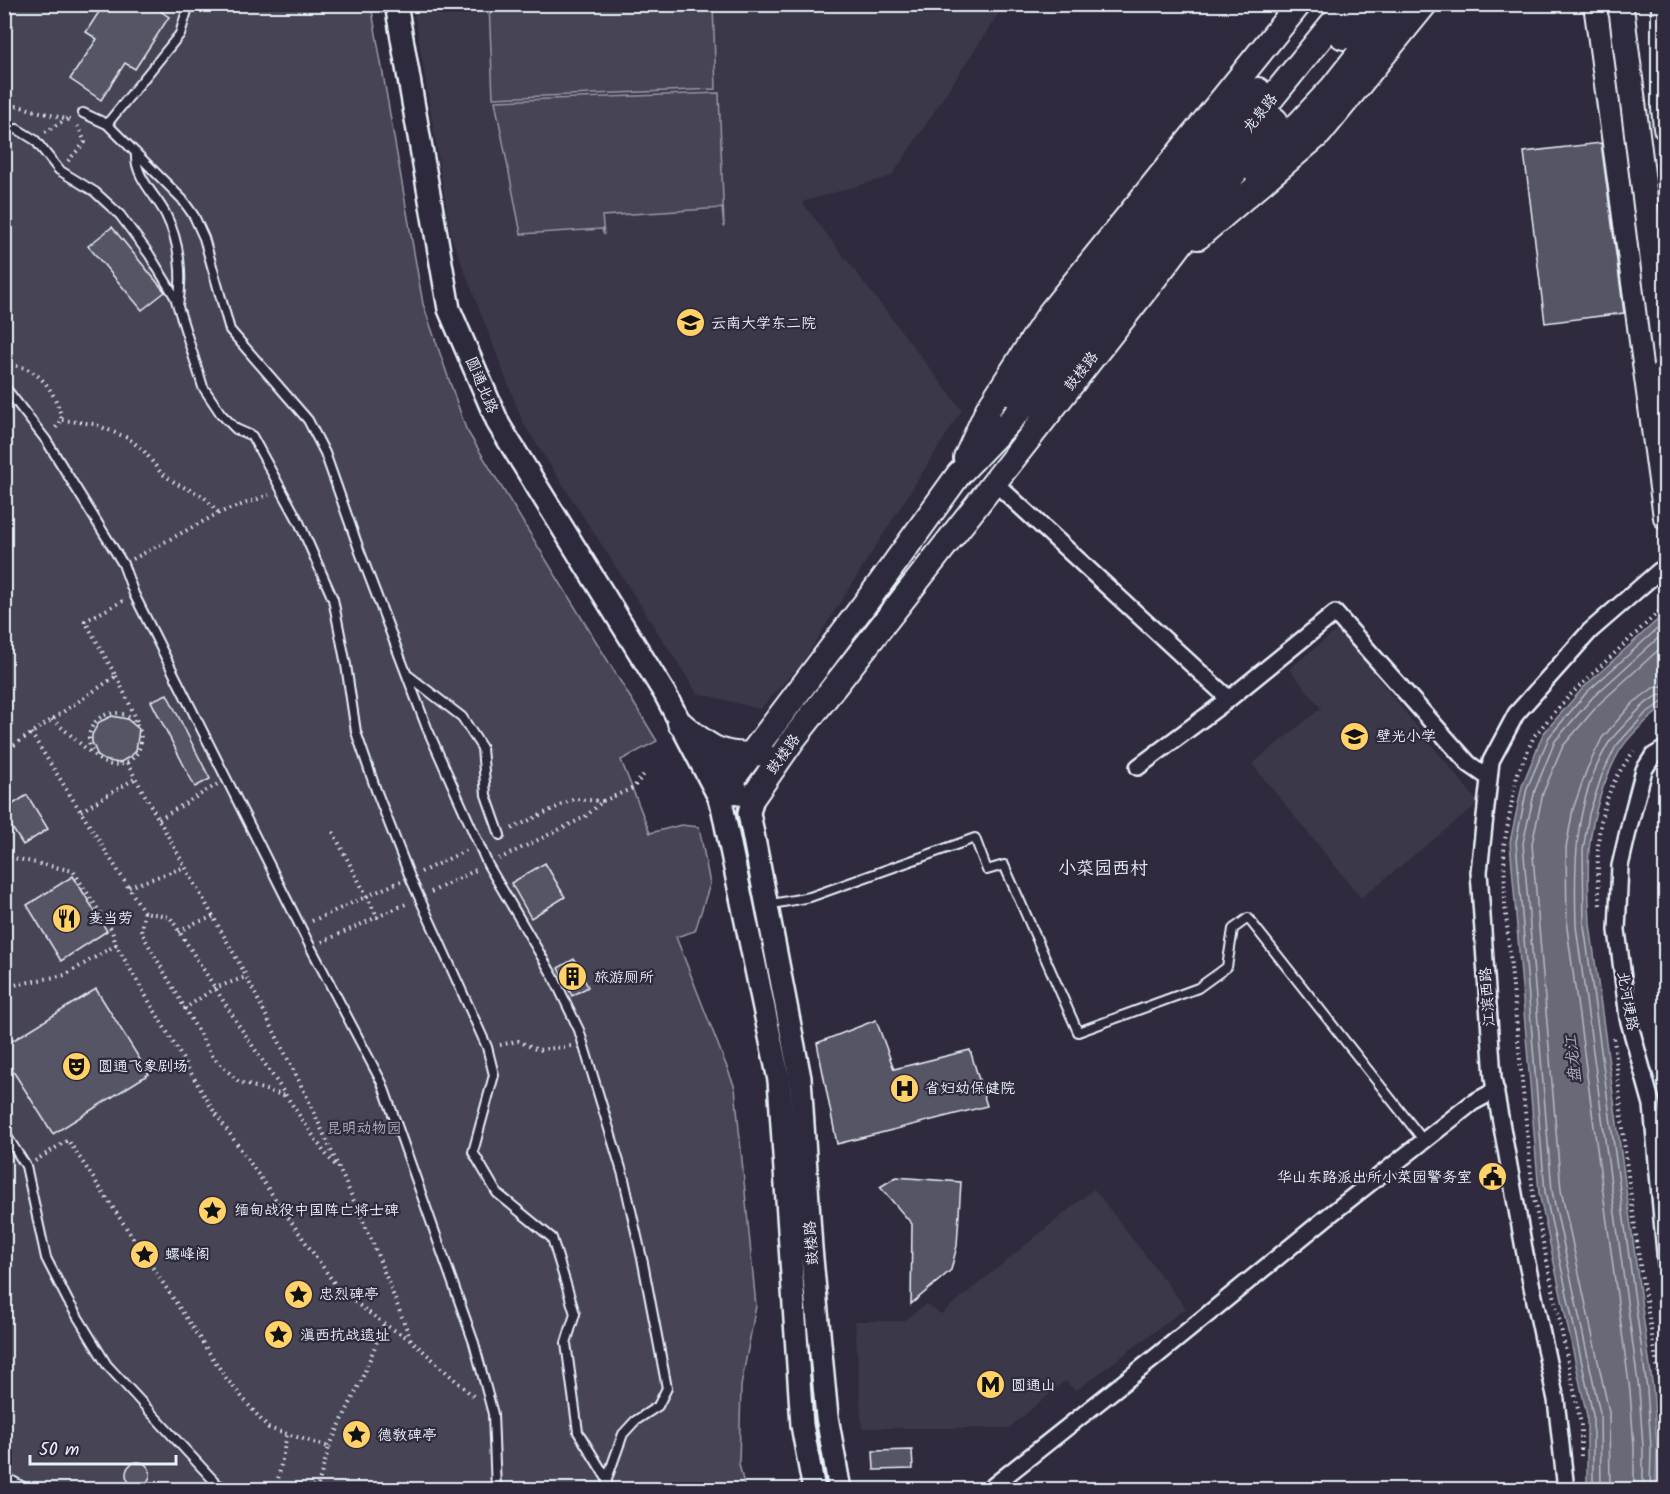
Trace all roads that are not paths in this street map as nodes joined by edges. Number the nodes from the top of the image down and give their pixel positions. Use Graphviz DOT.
graph roads {
  1 [pos="189,4"];
  2 [pos="396,4"];
  3 [pos="1299,4"];
  4 [pos="1328,4"];
  5 [pos="1348,4"];
  6 [pos="1370,4"];
  7 [pos="1398,4"];
  8 [pos="1425,4"];
  9 [pos="1596,4"];
  10 [pos="1621,4"];
  11 [pos="1664,4"];
  12 [pos="83,113"];
  13 [pos="107,124"];
  14 [pos="1665,128"];
  15 [pos="4,130"];
  16 [pos="1614,131"];
  17 [pos="136,153"];
  18 [pos="1249,166"];
  19 [pos="1173,223"];
  20 [pos="1164,266"];
  21 [pos="178,308"];
  22 [pos="1665,364"];
  23 [pos="4,386"];
  24 [pos="959,474"];
  25 [pos="994,482"];
  26 [pos="1665,517"];
  27 [pos="1665,568"];
  28 [pos="407,674"];
  29 [pos="1229,699"];
  30 [pos="680,723"];
  31 [pos="794,738"];
  32 [pos="1665,748"];
  33 [pos="751,754"];
  34 [pos="1138,767"];
  35 [pos="1489,778"];
  36 [pos="732,780"];
  37 [pos="721,801"];
  38 [pos="751,805"];
  39 [pos="500,835"];
  40 [pos="767,905"];
  41 [pos="1496,1090"];
  42 [pos="4,1132"];
  43 [pos="1424,1141"];
  44 [pos="1665,1264"];
  45 [pos="4,1476"];
  46 [pos="607,1479"];
  47 [pos="28,1490"];
  48 [pos="227,1490"];
  49 [pos="496,1490"];
  50 [pos="607,1490"];
  51 [pos="814,1490"];
  52 [pos="840,1490"];
  53 [pos="988,1490"];
  54 [pos="1566,1490"];
  1 -- 13 [label="lane"];
  2 -- 30 [label="main road, 圆通北路"];
  3 -- 24 [label="main road"];
  4 -- 24 [label="main road"];
  5 -- 19 [label="main road, 龙泉路"];
  6 -- 18 [label="main road, 龙泉路"];
  7 -- 18 [label="main road"];
  8 -- 20 [label="main road"];
  9 -- 16 [label="main road"];
  10 -- 16 [label="main road"];
  10 -- 22 [label="main road, bridge"];
  11 -- 14 [label="main road"];
  12 -- 13 [label="lane"];
  13 -- 17 [label="lane"];
  15 -- 21 [label="lane"];
  16 -- 26 [label="main road"];
  17 -- 21 [label="lane"];
  17 -- 28 [label="lane"];
  18 -- 20 [label="main road"];
  19 -- 24 [label="main road, 鼓楼路"];
  20 -- 25 [label="main road, 鼓楼路"];
  21 -- 46 [label="lane"];
  23 -- 49 [label="lane"];
  24 -- 33 [label="main road, 鼓楼路"];
  25 -- 29 [label="street"];
  25 -- 31 [label="main road, 鼓楼路"];
  27 -- 35 [label="street, 江滨西路"];
  28 -- 39 [label="lane"];
  28 -- 46 [label="lane"];
  29 -- 34 [label="street"];
  29 -- 35 [label="street"];
  30 -- 33 [label="main road"];
  30 -- 36 [label="main road, 圆通北路"];
  30 -- 37 [label="main road, 圆通北路"];
  31 -- 33 [label="main road"];
  31 -- 38 [label="main road, 鼓楼路"];
  32 -- 44 [label="street, 北河埂路"];
  33 -- 36 [label="main road, 鼓楼路"];
  35 -- 41 [label="street, 江滨西路"];
  36 -- 37 [label="main road, 鼓楼路"];
  36 -- 38 [label="main road, 圆通北路"];
  37 -- 51 [label="main road, 鼓楼路"];
  38 -- 40 [label="main road, 鼓楼路"];
  40 -- 43 [label="lane"];
  40 -- 52 [label="main road, 鼓楼路"];
  41 -- 43 [label="street"];
  41 -- 54 [label="street, 江滨西路"];
  42 -- 48 [label="lane"];
  43 -- 53 [label="street"];
  45 -- 47 [label="lane"];
  46 -- 50 [label="lane"];
}
